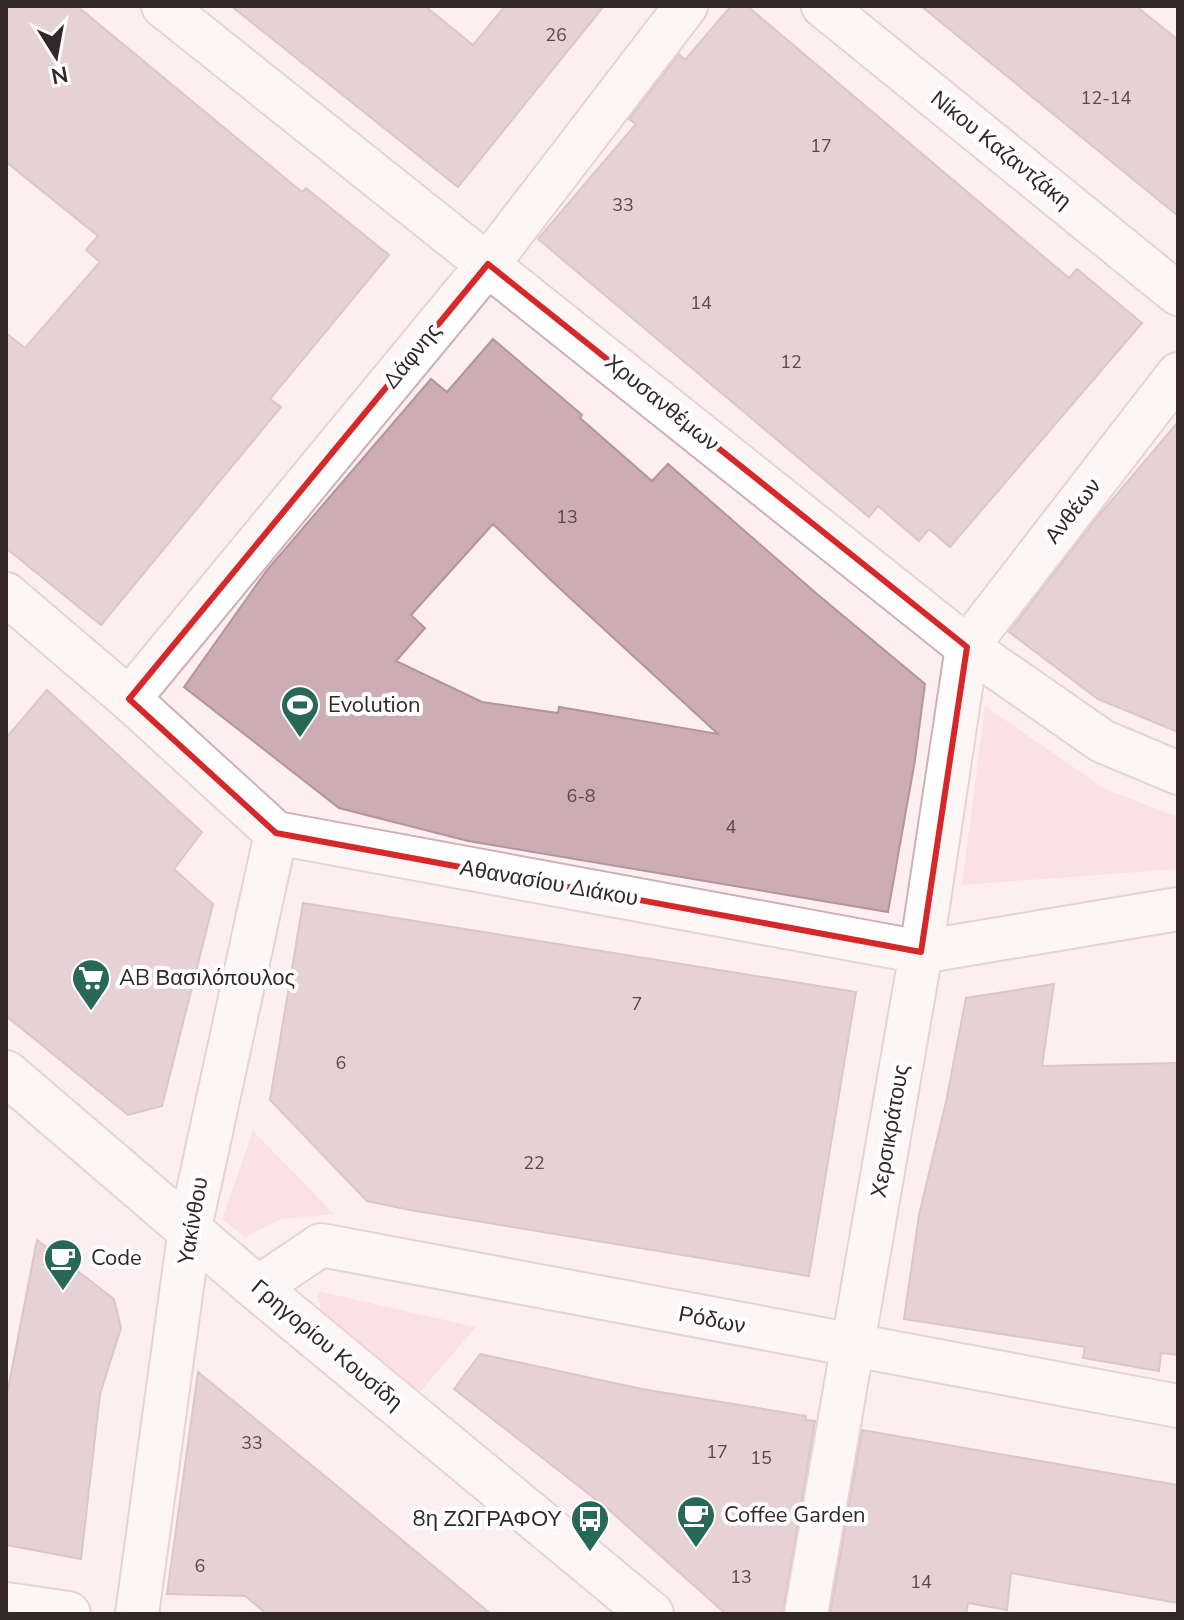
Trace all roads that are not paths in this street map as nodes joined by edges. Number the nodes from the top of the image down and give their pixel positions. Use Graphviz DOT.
graph roads {
  1 [pos="163,6"];
  2 [pos="686,6"];
  3 [pos="823,6"];
  4 [pos="488,264"];
  5 [pos="1178,294"];
  6 [pos="1178,374"];
  7 [pos="6,594"];
  8 [pos="967,647"];
  9 [pos="129,699"];
  10 [pos="1178,773"];
  11 [pos="276,833"];
  12 [pos="1178,909"];
  13 [pos="921,952"];
  14 [pos="6,1073"];
  15 [pos="190,1228"];
  16 [pos="257,1288"];
  17 [pos="853,1347"];
  18 [pos="1178,1406"];
  19 [pos="6,1605"];
  20 [pos="68,1614"];
  21 [pos="137,1614"];
  22 [pos="651,1614"];
  23 [pos="806,1614"];
  1 -- 4 [label="street, Χρυσανθέμων"];
  2 -- 4 [label="street, Δάφνης"];
  3 -- 5 [label="street, Νίκου Καζαντζάκη"];
  4 -- 8 [label="street, Χρυσανθέμων"];
  4 -- 9 [label="street, Δάφνης"];
  6 -- 8 [label="street, Ανθέων"];
  7 -- 9 [label="street"];
  8 -- 10 [label="street, Χρυσανθέμων"];
  8 -- 13 [label="street, Χερσικράτους"];
  9 -- 11 [label="street"];
  11 -- 13 [label="street, Αθανασίου Διάκου"];
  11 -- 15 [label="street, Υακίνθου"];
  12 -- 13 [label="street, Αθανασίου Διάκου"];
  13 -- 17 [label="street, Χερσικράτους"];
  14 -- 15 [label="street, Γρηγορίου Κουσίδη"];
  15 -- 16 [label="street, Γρηγορίου Κουσίδη"];
  15 -- 21 [label="street, Υακίνθου"];
  16 -- 17 [label="street, Ρόδων"];
  16 -- 22 [label="street, Γρηγορίου Κουσίδη"];
  17 -- 18 [label="street, Ρόδων"];
  17 -- 23 [label="street, Χερσικράτους"];
  19 -- 20 [label="street"];
}
